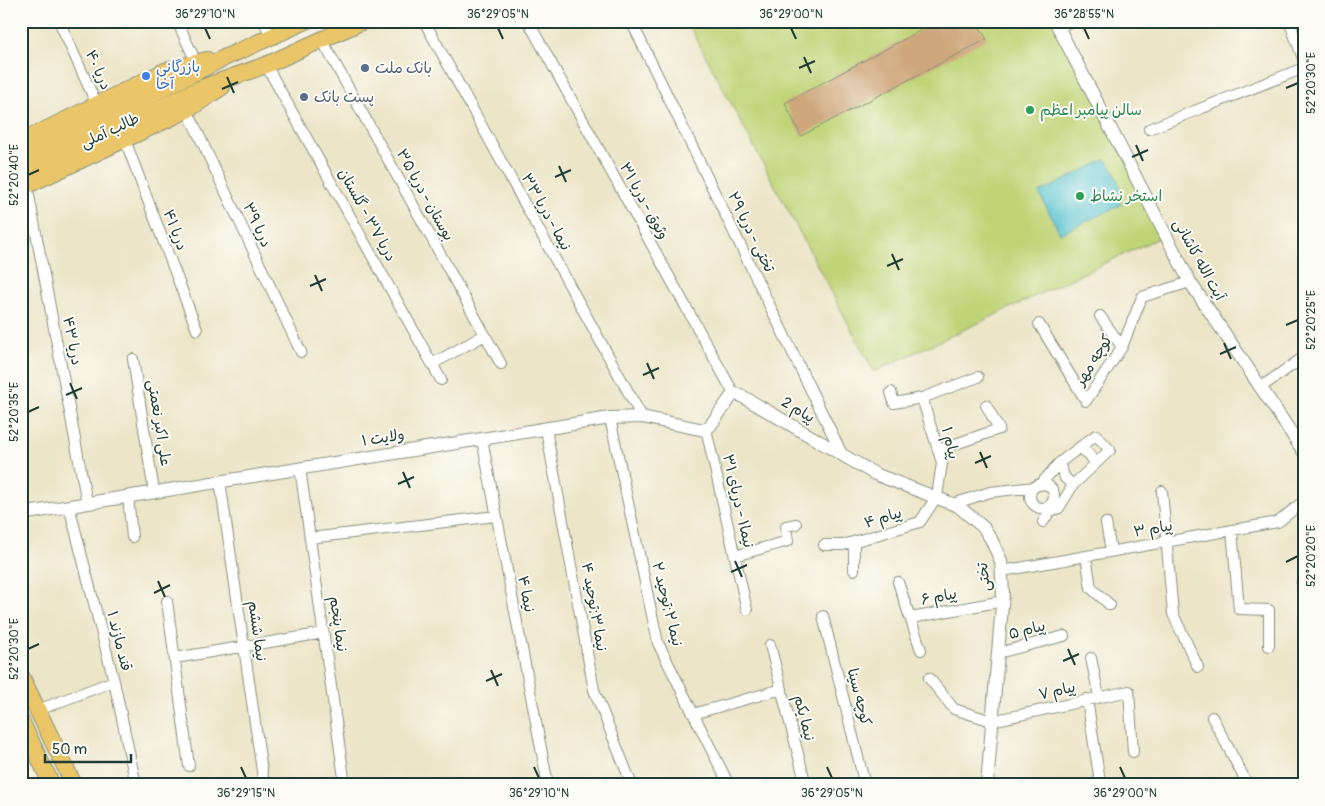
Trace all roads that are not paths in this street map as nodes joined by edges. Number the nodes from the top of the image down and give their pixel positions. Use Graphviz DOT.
graph roads {
  1 [pos="60,21"];
  2 [pos="177,21"];
  3 [pos="264,21"];
  4 [pos="306,21"];
  5 [pos="363,21"];
  6 [pos="424,21"];
  7 [pos="528,21"];
  8 [pos="631,21"];
  9 [pos="1073,21"];
  10 [pos="1289,21"];
  11 [pos="1056,24"];
  12 [pos="271,38"];
  13 [pos="322,40"];
  14 [pos="224,58"];
  15 [pos="1304,61"];
  16 [pos="196,62"];
  17 [pos="266,65"];
  18 [pos="1304,68"];
  19 [pos="235,77"];
  20 [pos="97,105"];
  21 [pos="187,110"];
  22 [pos="1150,129"];
  23 [pos="125,140"];
  24 [pos="21,142"];
  25 [pos="21,158"];
  26 [pos="23,182"];
  27 [pos="1190,282"];
  28 [pos="1100,316"];
  29 [pos="1039,324"];
  30 [pos="197,330"];
  31 [pos="485,335"];
  32 [pos="1122,347"];
  33 [pos="301,352"];
  34 [pos="1304,356"];
  35 [pos="133,359"];
  36 [pos="432,364"];
  37 [pos="501,364"];
  38 [pos="978,377"];
  39 [pos="441,380"];
  40 [pos="1261,387"];
  41 [pos="891,392"];
  42 [pos="734,394"];
  43 [pos="922,398"];
  44 [pos="986,405"];
  45 [pos="642,417"];
  46 [pos="610,418"];
  47 [pos="546,428"];
  48 [pos="706,429"];
  49 [pos="482,439"];
  50 [pos="1079,448"];
  51 [pos="938,450"];
  52 [pos="1304,452"];
  53 [pos="843,457"];
  54 [pos="1059,463"];
  55 [pos="1095,464"];
  56 [pos="300,468"];
  57 [pos="220,482"];
  58 [pos="1073,485"];
  59 [pos="1037,486"];
  60 [pos="1162,491"];
  61 [pos="154,492"];
  62 [pos="128,496"];
  63 [pos="937,496"];
  64 [pos="1304,502"];
  65 [pos="87,503"];
  66 [pos="953,504"];
  67 [pos="69,506"];
  68 [pos="1049,509"];
  69 [pos="21,514"];
  70 [pos="496,516"];
  71 [pos="1043,522"];
  72 [pos="1106,523"];
  73 [pos="796,524"];
  74 [pos="1232,530"];
  75 [pos="132,537"];
  76 [pos="310,538"];
  77 [pos="854,542"];
  78 [pos="1166,542"];
  79 [pos="824,545"];
  80 [pos="1111,551"];
  81 [pos="735,556"];
  82 [pos="1086,556"];
  83 [pos="854,570"];
  84 [pos="1002,571"];
  85 [pos="898,582"];
  86 [pos="1003,600"];
  87 [pos="167,601"];
  88 [pos="1110,605"];
  89 [pos="747,610"];
  90 [pos="823,616"];
  91 [pos="911,618"];
  92 [pos="324,633"];
  93 [pos="1064,636"];
  94 [pos="770,645"];
  95 [pos="244,646"];
  96 [pos="1269,646"];
  97 [pos="921,650"];
  98 [pos="998,653"];
  99 [pos="175,658"];
  100 [pos="1091,658"];
  101 [pos="1198,667"];
  102 [pos="21,676"];
  103 [pos="929,678"];
  104 [pos="114,681"];
  105 [pos="782,689"];
  106 [pos="1099,697"];
  107 [pos="1087,699"];
  108 [pos="38,710"];
  109 [pos="693,714"];
  110 [pos="1212,717"];
  111 [pos="21,721"];
  112 [pos="992,722"];
  113 [pos="1133,752"];
  114 [pos="188,766"];
  115 [pos="1100,782"];
  116 [pos="52,785"];
  117 [pos="74,785"];
  118 [pos="135,785"];
  119 [pos="264,785"];
  120 [pos="345,785"];
  121 [pos="548,785"];
  122 [pos="632,785"];
  123 [pos="729,785"];
  124 [pos="806,785"];
  125 [pos="865,785"];
  126 [pos="986,785"];
  127 [pos="1248,785"];
  1 -- 20 [label="street, دریا ۴۰"];
  2 -- 16 [label="street"];
  3 -- 12 [label="street"];
  4 -- 12 [label="main road"];
  5 -- 13 [label="main road"];
  6 -- 45 [label="street, نیما - دریا ۳۳"];
  7 -- 42 [label="street, وثوق - دریا ۳۱"];
  8 -- 53 [label="street, تختی - دریا ۲۹"];
  9 -- 11 [label="street"];
  10 -- 15 [label="street"];
  11 -- 27 [label="street, آیت الله کاشانی"];
  12 -- 14 [label="main road"];
  13 -- 17 [label="main road"];
  13 -- 31 [label="street, بوستان - دریا ۳۵"];
  14 -- 16 [label="main road"];
  14 -- 25 [label="main road, طالب آملی"];
  16 -- 20 [label="main road"];
  17 -- 19 [label="main road"];
  17 -- 36 [label="street, دریا ۳۷ - گلستان"];
  18 -- 22 [label="street"];
  19 -- 21 [label="main road"];
  19 -- 26 [label="main road, طالب آملی"];
  20 -- 24 [label="main road"];
  21 -- 23 [label="main road"];
  21 -- 33 [label="street, دریا ۳۹"];
  23 -- 26 [label="main road"];
  23 -- 30 [label="street, دریا ۴۱"];
  26 -- 65 [label="street, دریا ۴۳"];
  27 -- 32 [label="street, کوچه مهر"];
  27 -- 40 [label="street, آیت الله کاشانی"];
  28 -- 32 [label="street"];
  29 -- 32 [label="street, کوچه مهر"];
  31 -- 36 [label="street"];
  31 -- 37 [label="street, بوستان - دریا ۳۵"];
  34 -- 40 [label="street"];
  35 -- 61 [label="street, علی اکبر نعمتی"];
  36 -- 39 [label="street, دریا ۳۷ - گلستان"];
  38 -- 43 [label="street"];
  40 -- 52 [label="street, آیت الله کاشانی"];
  41 -- 43 [label="street"];
  42 -- 48 [label="street"];
  42 -- 53 [label="street, پیام 2"];
  43 -- 51 [label="street, پیام ۱"];
  44 -- 51 [label="street"];
  45 -- 46 [label="street, ولایت ۱"];
  45 -- 48 [label="street, ولایت ۱"];
  46 -- 47 [label="street, ولایت ۱"];
  46 -- 109 [label="street, نیما ۲;توحید ۲"];
  47 -- 49 [label="street, ولایت ۱"];
  47 -- 122 [label="street, نیما ۳;توحید ۴"];
  48 -- 81 [label="street, نیما۱ - دریای ۳۱"];
  49 -- 56 [label="street, ولایت ۱"];
  49 -- 70 [label="street, نیما ۴"];
  50 -- 54 [label="street"];
  50 -- 55 [label="street"];
  50 -- 55 [label="street"];
  51 -- 63 [label="street, پیام ۱"];
  53 -- 63 [label="street, تختی"];
  54 -- 58 [label="street"];
  54 -- 59 [label="street"];
  55 -- 58 [label="street"];
  56 -- 57 [label="street, ولایت ۱"];
  56 -- 76 [label="street, نیما پنجم"];
  57 -- 61 [label="street, ولایت ۱"];
  57 -- 95 [label="street, نیما ششم"];
  58 -- 68 [label="street"];
  59 -- 66 [label="street"];
  59 -- 68 [label="street"];
  59 -- 68 [label="street"];
  60 -- 78 [label="street"];
  61 -- 62 [label="street, ولایت ۱"];
  62 -- 65 [label="street, ولایت ۱"];
  62 -- 75 [label="street"];
  63 -- 66 [label="street, تختی"];
  63 -- 77 [label="street, پیام ۴"];
  64 -- 74 [label="street, پيام ۳"];
  65 -- 67 [label="street, ولایت ۱"];
  66 -- 84 [label="street, تختی"];
  67 -- 69 [label="street, ولایت ۱"];
  67 -- 104 [label="street, قند مازند ۱"];
  68 -- 71 [label="street"];
  70 -- 76 [label="street"];
  70 -- 121 [label="street, نیما ۴"];
  72 -- 80 [label="street"];
  73 -- 81 [label="street"];
  74 -- 78 [label="street, پيام ۳"];
  74 -- 96 [label="street"];
  76 -- 92 [label="street, نیما پنجم"];
  77 -- 79 [label="street, پیام ۴"];
  77 -- 83 [label="street"];
  78 -- 80 [label="street, پيام ۳"];
  78 -- 101 [label="street"];
  80 -- 82 [label="street, پيام ۳"];
  81 -- 89 [label="street, نیما۱ - دریای ۳۱"];
  82 -- 84 [label="street, پيام ۳"];
  82 -- 88 [label="street"];
  84 -- 86 [label="street, تختی"];
  85 -- 91 [label="street"];
  86 -- 91 [label="street, پیام ۶"];
  86 -- 98 [label="street, تختی"];
  87 -- 99 [label="street"];
  90 -- 125 [label="street, کوچه سینا"];
  91 -- 97 [label="street"];
  92 -- 95 [label="street"];
  92 -- 120 [label="street, نیما پنجم"];
  93 -- 98 [label="street, پیام ۵"];
  94 -- 105 [label="street"];
  95 -- 99 [label="street"];
  95 -- 119 [label="street, نیما ششم"];
  98 -- 112 [label="street, تختی"];
  99 -- 114 [label="street"];
  100 -- 106 [label="street"];
  102 -- 108 [label="main road"];
  103 -- 112 [label="street"];
  104 -- 108 [label="street"];
  104 -- 118 [label="street, قند مازند ۱"];
  105 -- 109 [label="street, نیما یکم"];
  105 -- 124 [label="street, نیما یکم"];
  106 -- 107 [label="street, پیام ۷"];
  106 -- 113 [label="street, پیام ۷"];
  107 -- 112 [label="street, پیام ۷"];
  107 -- 115 [label="street"];
  108 -- 117 [label="main road"];
  109 -- 123 [label="street, نیما ۲;توحید ۲"];
  110 -- 127 [label="street"];
  111 -- 116 [label="main road"];
  112 -- 126 [label="street, تختی"];
}
